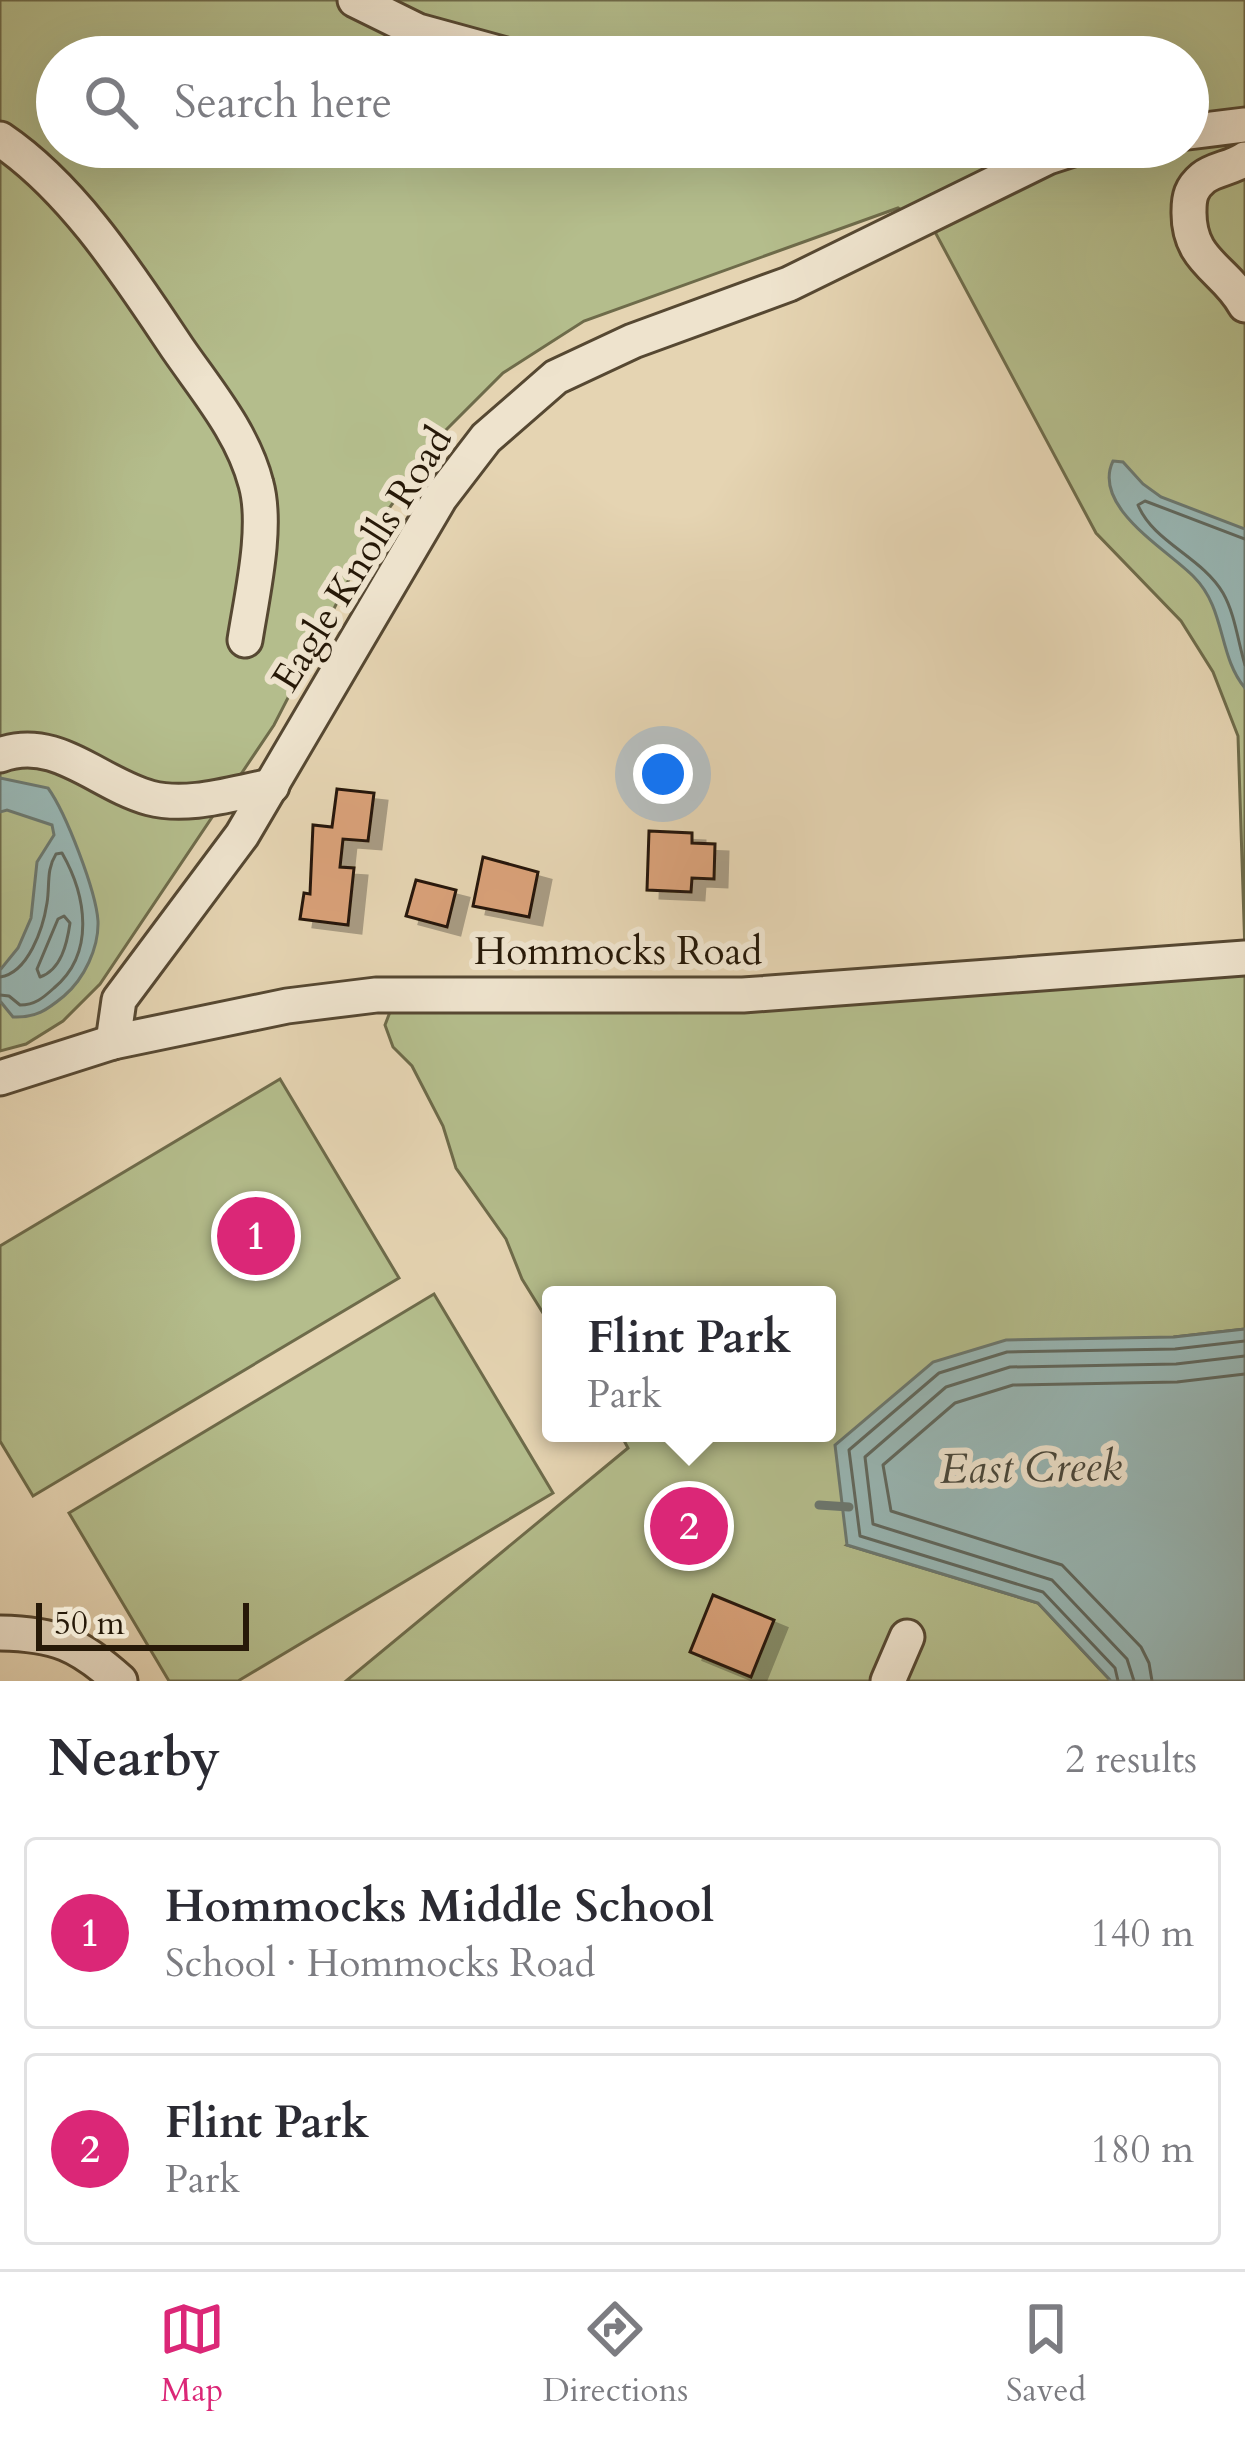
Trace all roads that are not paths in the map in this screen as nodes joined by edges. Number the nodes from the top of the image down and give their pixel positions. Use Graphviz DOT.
graph roads {
  1 [pos="355,0"];
  2 [pos="436,36"];
  3 [pos="1245,125"];
  4 [pos="1209,129"];
  5 [pos="0,139"];
  6 [pos="1245,159"];
  7 [pos="1025,168"];
  8 [pos="1245,305"];
  9 [pos="245,640"];
  10 [pos="0,755"];
  11 [pos="272,786"];
  12 [pos="1245,958"];
  13 [pos="113,1042"];
  14 [pos="0,1078"];
  15 [pos="0,1633"];
  16 [pos="908,1637"];
  17 [pos="120,1681"];
  18 [pos="888,1681"];
  1 -- 2 [label="street"];
  3 -- 4 [label="street"];
  5 -- 9 [label="street"];
  6 -- 8 [label="street"];
  7 -- 11 [label="street, Eagle Knolls Road"];
  10 -- 11 [label="street"];
  11 -- 13 [label="street, Eagle Knolls Road"];
  12 -- 13 [label="street, Hommocks Road"];
  13 -- 14 [label="street, Hommocks Road"];
  15 -- 17 [label="street"];
  16 -- 18 [label="street"];
}
